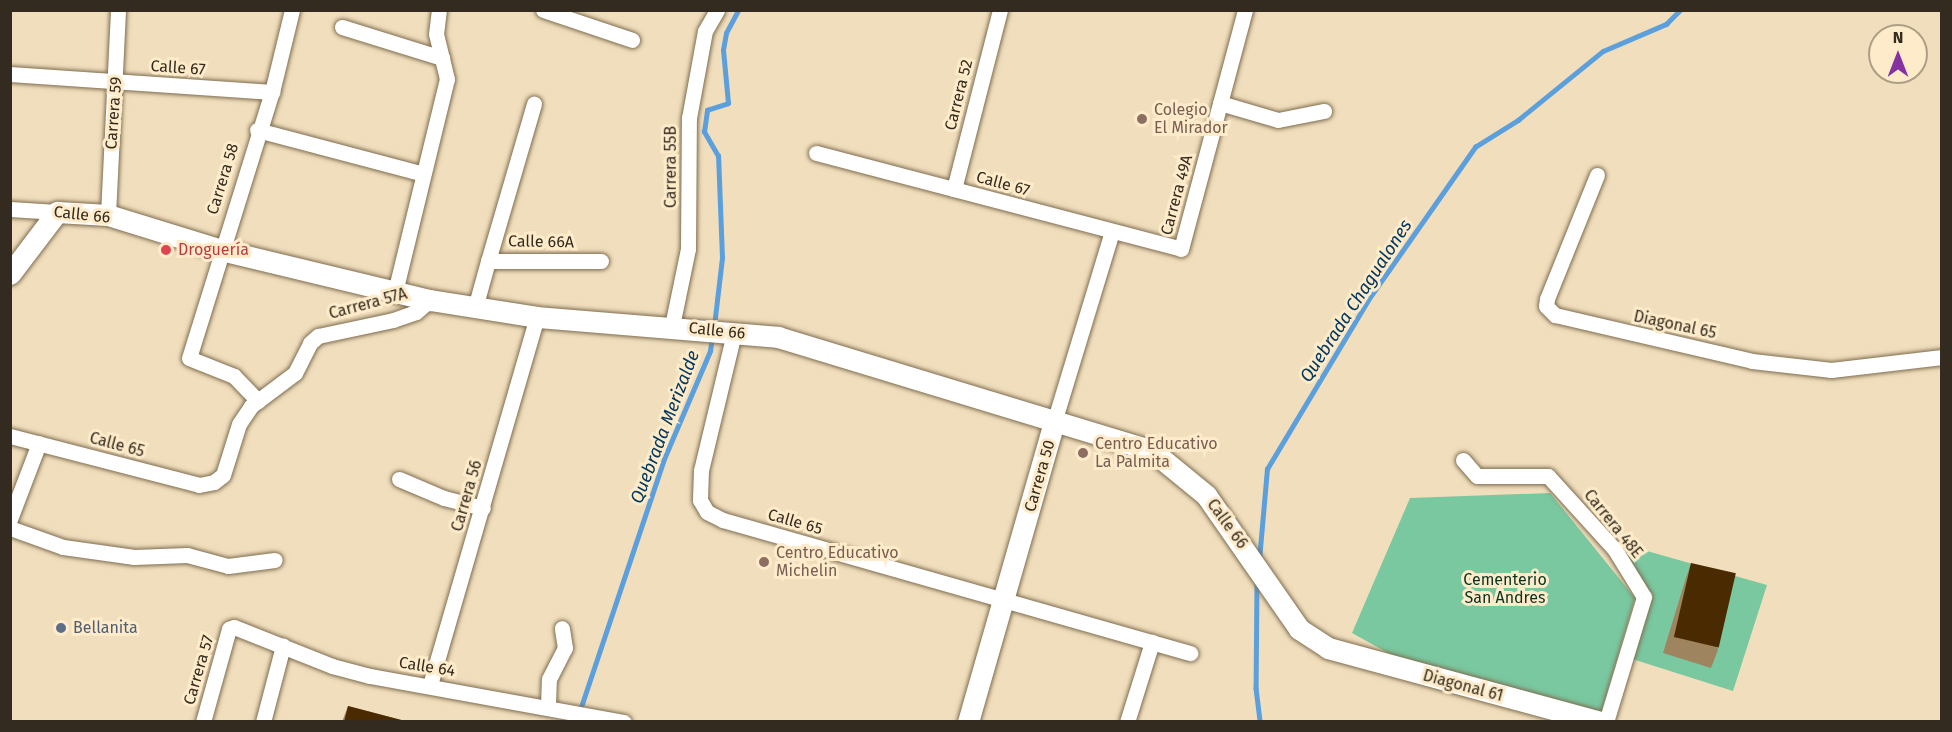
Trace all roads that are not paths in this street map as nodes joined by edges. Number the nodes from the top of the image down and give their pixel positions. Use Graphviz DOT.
graph roads {
  1 [pos="118,10"];
  2 [pos="292,10"];
  3 [pos="439,10"];
  4 [pos="543,10"];
  5 [pos="717,10"];
  6 [pos="1000,10"];
  7 [pos="1245,10"];
  8 [pos="342,27"];
  9 [pos="632,40"];
  10 [pos="442,58"];
  11 [pos="10,74"];
  12 [pos="117,82"];
  13 [pos="272,92"];
  14 [pos="1220,103"];
  15 [pos="534,104"];
  16 [pos="1324,111"];
  17 [pos="257,130"];
  18 [pos="816,153"];
  19 [pos="423,174"];
  20 [pos="1597,175"];
  21 [pos="954,189"];
  22 [pos="10,209"];
  23 [pos="57,212"];
  24 [pos="108,215"];
  25 [pos="1112,231"];
  26 [pos="1180,249"];
  27 [pos="220,250"];
  28 [pos="601,261"];
  29 [pos="486,264"];
  30 [pos="10,274"];
  31 [pos="395,292"];
  32 [pos="430,300"];
  33 [pos="475,308"];
  34 [pos="537,317"];
  35 [pos="672,326"];
  36 [pos="733,333"];
  37 [pos="1941,357"];
  38 [pos="258,401"];
  39 [pos="1055,419"];
  40 [pos="10,436"];
  41 [pos="39,443"];
  42 [pos="1463,460"];
  43 [pos="399,479"];
  44 [pos="214,482"];
  45 [pos="483,508"];
  46 [pos="10,519"];
  47 [pos="10,528"];
  48 [pos="274,561"];
  49 [pos="1005,601"];
  50 [pos="562,628"];
  51 [pos="229,629"];
  52 [pos="1152,642"];
  53 [pos="283,646"];
  54 [pos="1328,648"];
  55 [pos="1190,653"];
  56 [pos="430,685"];
  57 [pos="548,705"];
  58 [pos="204,722"];
  59 [pos="263,722"];
  60 [pos="624,722"];
  61 [pos="968,722"];
  62 [pos="1127,722"];
  63 [pos="1600,722"];
  64 [pos="1606,722"];
  1 -- 12 [label="street, Carrera 59"];
  2 -- 13 [label="street, Carrera 58"];
  3 -- 10 [label="street, Carrera 57A"];
  4 -- 9 [label="street"];
  5 -- 35 [label="street, Carrera 55B"];
  6 -- 21 [label="street, Carrera 52"];
  7 -- 14 [label="street, Carrera 49A"];
  8 -- 10 [label="street"];
  10 -- 19 [label="street, Carrera 57A"];
  11 -- 12 [label="street, Calle 67"];
  12 -- 13 [label="street, Calle 67"];
  12 -- 24 [label="street, Carrera 59"];
  13 -- 17 [label="street, Carrera 58"];
  14 -- 16 [label="street"];
  14 -- 26 [label="street, Carrera 49A"];
  15 -- 29 [label="street"];
  17 -- 19 [label="street"];
  17 -- 27 [label="street, Carrera 58"];
  18 -- 21 [label="street, Calle 67"];
  19 -- 31 [label="street, Carrera 57A"];
  20 -- 37 [label="street, Diagonal 65"];
  21 -- 25 [label="street, Calle 67"];
  22 -- 23 [label="street, Calle 66"];
  23 -- 24 [label="street, Calle 66"];
  23 -- 30 [label="street"];
  24 -- 27 [label="street, Calle 66"];
  25 -- 26 [label="street, Calle 67"];
  25 -- 39 [label="street, Carrera 50"];
  27 -- 31 [label="street, Calle 66"];
  27 -- 38 [label="street, Carrera 58"];
  28 -- 29 [label="street, Calle 66A"];
  29 -- 33 [label="street"];
  31 -- 32 [label="street, Calle 66"];
  32 -- 33 [label="street, Calle 66"];
  32 -- 38 [label="street, Carrera 57A"];
  33 -- 34 [label="street, Calle 66"];
  34 -- 35 [label="street, Calle 66"];
  34 -- 45 [label="street, Carrera 56"];
  35 -- 36 [label="street, Calle 66"];
  36 -- 39 [label="street, Calle 66"];
  36 -- 49 [label="street, Calle 65"];
  38 -- 44 [label="street, Carrera 57A"];
  39 -- 49 [label="street, Carrera 50"];
  39 -- 54 [label="street, Calle 66"];
  40 -- 41 [label="street, Calle 65"];
  41 -- 44 [label="street, Calle 65"];
  41 -- 46 [label="street"];
  42 -- 64 [label="street, Carrera 48E"];
  43 -- 45 [label="street"];
  45 -- 56 [label="street, Carrera 56"];
  47 -- 48 [label="street"];
  49 -- 52 [label="street, Calle 65"];
  49 -- 61 [label="street, Carrera 50"];
  50 -- 57 [label="street"];
  51 -- 53 [label="street, Calle 64"];
  51 -- 58 [label="street, Carrera 57"];
  52 -- 55 [label="street, Calle 65"];
  52 -- 62 [label="street"];
  53 -- 56 [label="street, Calle 64"];
  53 -- 59 [label="street"];
  54 -- 63 [label="street, Diagonal 61"];
  56 -- 57 [label="street, Calle 64"];
  57 -- 60 [label="street, Calle 64"];
}
